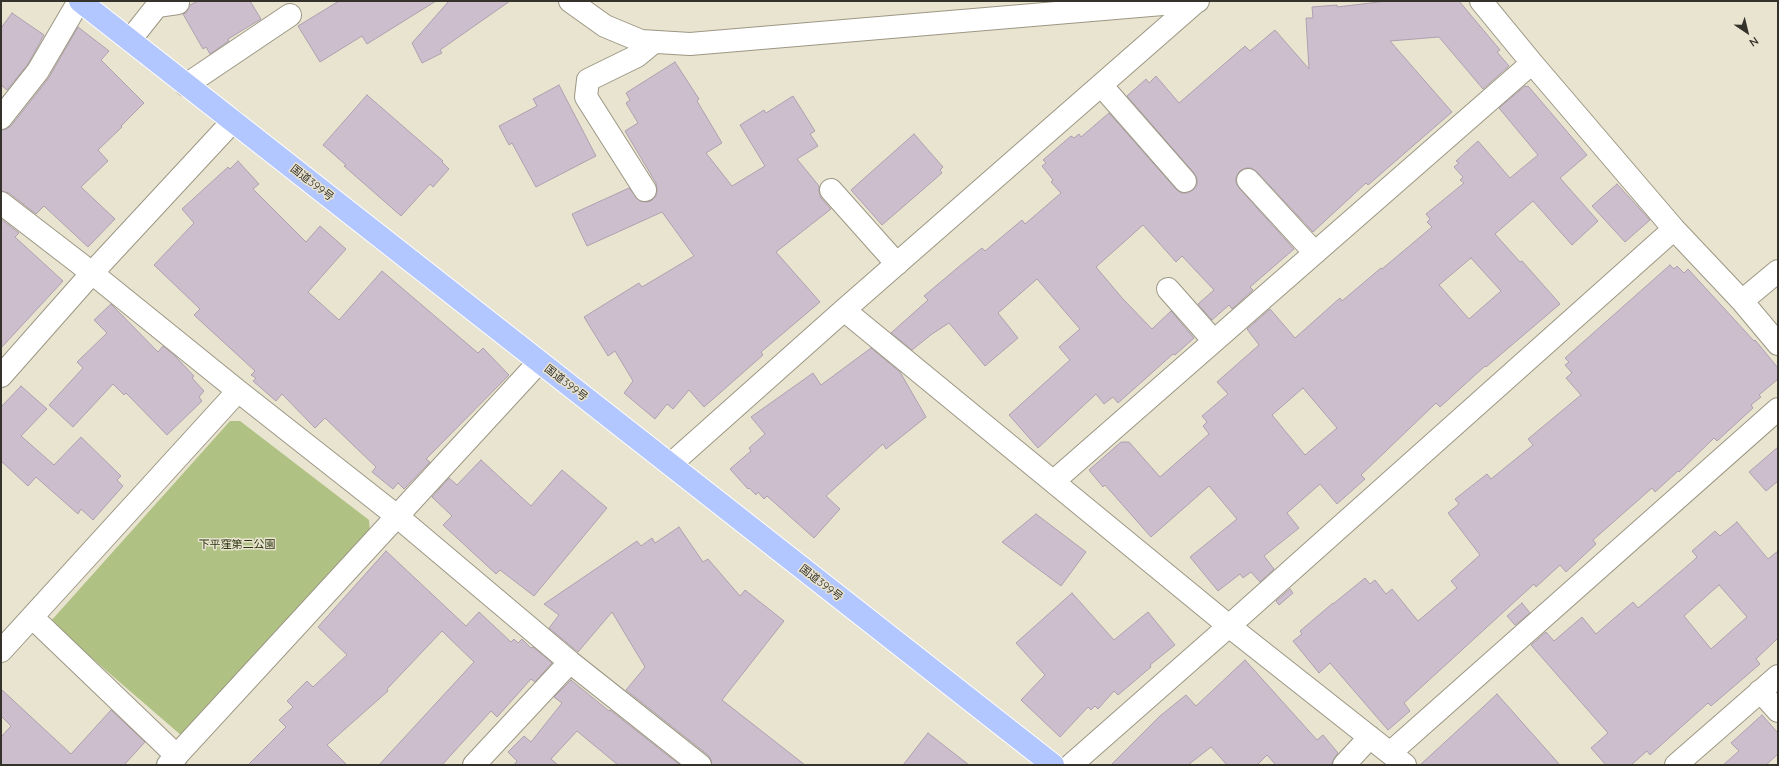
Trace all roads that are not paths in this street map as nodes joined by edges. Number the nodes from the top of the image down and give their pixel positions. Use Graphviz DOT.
graph roads {
  1 [pos="80,1"];
  2 [pos="570,1"];
  3 [pos="1198,1"];
  4 [pos="1481,1"];
  5 [pos="178,3"];
  6 [pos="290,15"];
  7 [pos="130,40"];
  8 [pos="654,42"];
  9 [pos="1532,63"];
  10 [pos="186,85"];
  11 [pos="1101,85"];
  12 [pos="1,118"];
  13 [pos="233,121"];
  14 [pos="1248,180"];
  15 [pos="1185,181"];
  16 [pos="645,190"];
  17 [pos="831,190"];
  18 [pos="1,203"];
  19 [pos="1674,229"];
  20 [pos="1315,253"];
  21 [pos="897,264"];
  22 [pos="1778,271"];
  23 [pos="92,273"];
  24 [pos="1168,289"];
  25 [pos="1742,302"];
  26 [pos="844,310"];
  27 [pos="1214,341"];
  28 [pos="1778,344"];
  29 [pos="540,362"];
  30 [pos="1,376"];
  31 [pos="238,391"];
  32 [pos="1778,409"];
  33 [pos="671,464"];
  34 [pos="1054,481"];
  35 [pos="398,517"];
  36 [pos="32,617"];
  37 [pos="1229,626"];
  38 [pos="1,651"];
  39 [pos="570,662"];
  40 [pos="1778,676"];
  41 [pos="1760,691"];
  42 [pos="1778,711"];
  43 [pos="1370,737"];
  44 [pos="1398,759"];
  45 [pos="173,760"];
  46 [pos="1678,764"];
  47 [pos="474,765"];
  48 [pos="700,765"];
  49 [pos="1053,765"];
  50 [pos="1071,765"];
  51 [pos="1344,765"];
  1 -- 7 [label="highway, 国道399号"];
  1 -- 12 [label="street"];
  2 -- 8 [label="street"];
  3 -- 8 [label="street"];
  3 -- 11 [label="street"];
  4 -- 9 [label="street"];
  5 -- 7 [label="street"];
  6 -- 10 [label="street"];
  7 -- 10 [label="highway, 国道399号"];
  8 -- 16 [label="street"];
  9 -- 19 [label="street"];
  9 -- 20 [label="street"];
  10 -- 13 [label="highway, 国道399号"];
  11 -- 15 [label="street"];
  11 -- 21 [label="street"];
  13 -- 23 [label="street"];
  13 -- 29 [label="highway, 国道399号"];
  14 -- 20 [label="street"];
  17 -- 21 [label="street"];
  18 -- 23 [label="street"];
  19 -- 25 [label="street"];
  19 -- 37 [label="street"];
  20 -- 27 [label="street"];
  21 -- 26 [label="street"];
  22 -- 25 [label="street"];
  23 -- 30 [label="street"];
  23 -- 31 [label="street"];
  24 -- 27 [label="street"];
  25 -- 28 [label="street"];
  26 -- 33 [label="street"];
  26 -- 34 [label="street"];
  27 -- 34 [label="street"];
  29 -- 33 [label="highway, 国道399号"];
  29 -- 35 [label="street"];
  31 -- 35 [label="street"];
  31 -- 36 [label="street"];
  32 -- 44 [label="street"];
  33 -- 49 [label="highway, 国道399号"];
  34 -- 37 [label="street"];
  35 -- 39 [label="street"];
  35 -- 45 [label="street"];
  36 -- 38 [label="street"];
  36 -- 45 [label="street"];
  37 -- 43 [label="street"];
  37 -- 50 [label="street"];
  39 -- 47 [label="street"];
  39 -- 48 [label="street"];
  40 -- 41 [label="street"];
  41 -- 42 [label="street"];
  41 -- 46 [label="street"];
  43 -- 44 [label="street"];
  43 -- 51 [label="street"];
}
